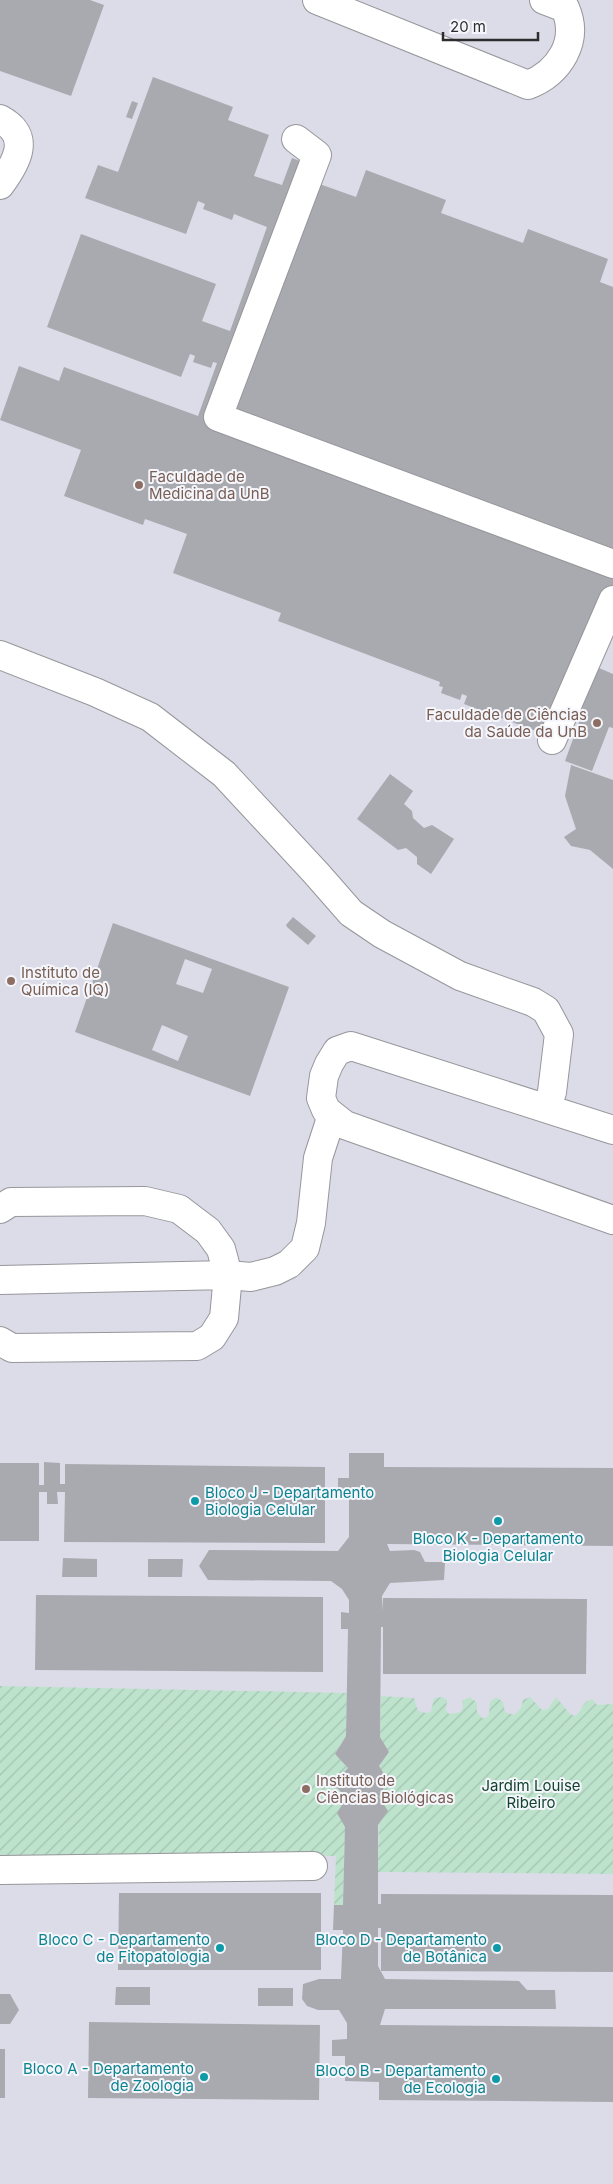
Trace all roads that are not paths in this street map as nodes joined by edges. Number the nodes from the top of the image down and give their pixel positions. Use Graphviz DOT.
graph roads {
  1 [pos="317,0"];
  2 [pos="544,0"];
  3 [pos="0,118"];
  4 [pos="296,139"];
  5 [pos="0,185"];
  6 [pos="613,564"];
  7 [pos="613,600"];
  8 [pos="0,656"];
  9 [pos="552,740"];
  10 [pos="547,1107"];
  11 [pos="332,1115"];
  12 [pos="613,1130"];
  13 [pos="0,1209"];
  14 [pos="613,1220"];
  15 [pos="228,1275"];
  16 [pos="0,1280"];
  17 [pos="0,1341"];
  18 [pos="313,1866"];
  19 [pos="0,1870"];
  1 -- 2 [label="street"];
  3 -- 5 [label="street"];
  4 -- 6 [label="street"];
  7 -- 9 [label="street"];
  8 -- 10 [label="street"];
  10 -- 11 [label="street"];
  10 -- 12 [label="street"];
  11 -- 14 [label="street"];
  11 -- 15 [label="street"];
  13 -- 15 [label="street"];
  15 -- 16 [label="street"];
  15 -- 17 [label="street"];
  18 -- 19 [label="street"];
}
